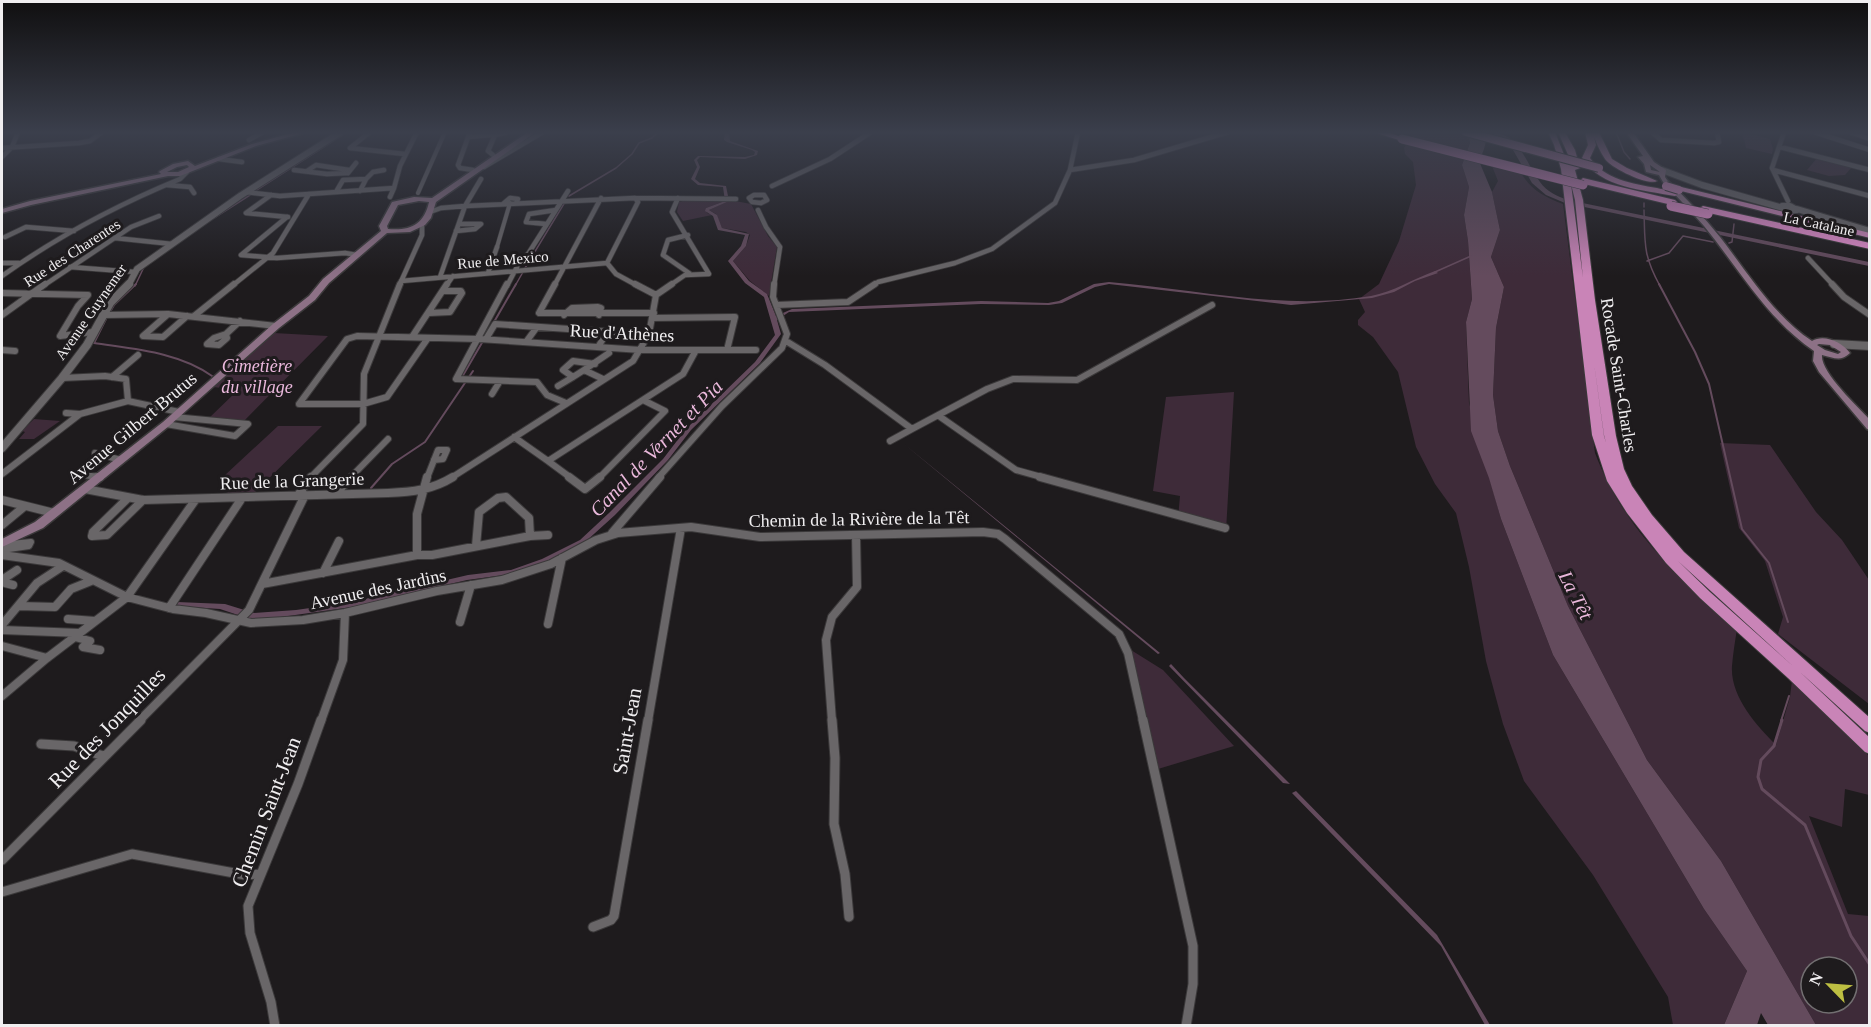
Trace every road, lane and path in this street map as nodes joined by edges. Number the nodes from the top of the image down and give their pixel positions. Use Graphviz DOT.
graph roads {
  1 [pos="1564,179"];
  2 [pos="145,180"];
  3 [pos="168,180"];
  4 [pos="270,180"];
  5 [pos="343,180"];
  6 [pos="366,180"];
  7 [pos="397,180"];
  8 [pos="424,180"];
  9 [pos="459,180"];
  10 [pos="466,180"];
  11 [pos="480,180"];
  12 [pos="785,180"];
  13 [pos="1065,180"];
  14 [pos="1569,180"];
  15 [pos="1579,180"];
  16 [pos="1580,180"];
  17 [pos="1619,180"];
  18 [pos="1650,180"];
  19 [pos="1650,180"];
  20 [pos="1655,180"];
  21 [pos="1663,180"];
  22 [pos="1663,180"];
  23 [pos="1676,180"];
  24 [pos="1693,180"];
  25 [pos="1776,180"];
  26 [pos="1810,180"];
  27 [pos="1581,183"];
  28 [pos="1666,184"];
  29 [pos="167,185"];
  30 [pos="772,186"];
  31 [pos="302,188"];
  32 [pos="394,188"];
  33 [pos="360,191"];
  34 [pos="568,191"];
  35 [pos="336,192"];
  36 [pos="194,193"];
  37 [pos="250,193"];
  38 [pos="418,193"];
  39 [pos="307,194"];
  40 [pos="271,195"];
  41 [pos="757,195"];
  42 [pos="764,195"];
  43 [pos="1869,196"];
  44 [pos="390,197"];
  45 [pos="601,198"];
  46 [pos="636,198"];
  47 [pos="678,198"];
  48 [pos="561,200"];
  49 [pos="751,200"];
  50 [pos="404,201"];
  51 [pos="513,203"];
  52 [pos="761,203"];
  53 [pos="395,204"];
  54 [pos="503,204"];
  55 [pos="432,205"];
  56 [pos="1785,205"];
  57 [pos="465,206"];
  58 [pos="2,207"];
  59 [pos="103,207"];
  60 [pos="115,208"];
  61 [pos="556,210"];
  62 [pos="758,210"];
  63 [pos="159,216"];
  64 [pos="290,217"];
  65 [pos="459,224"];
  66 [pos="546,224"];
  67 [pos="74,231"];
  68 [pos="385,231"];
  69 [pos="422,231"];
  70 [pos="456,231"];
  71 [pos="1869,231"];
  72 [pos="396,232"];
  73 [pos="688,235"];
  74 [pos="5,237"];
  75 [pos="1869,237"];
  76 [pos="115,238"];
  77 [pos="172,244"];
  78 [pos="496,247"];
  79 [pos="1869,249"];
  80 [pos="357,255"];
  81 [pos="268,257"];
  82 [pos="1808,258"];
  83 [pos="2,263"];
  84 [pos="19,263"];
  85 [pos="607,263"];
  86 [pos="702,265"];
  87 [pos="70,267"];
  88 [pos="563,267"];
  89 [pos="515,271"];
  90 [pos="135,272"];
  91 [pos="488,273"];
  92 [pos="687,274"];
  93 [pos="2,276"];
  94 [pos="453,276"];
  95 [pos="440,277"];
  96 [pos="401,281"];
  97 [pos="444,291"];
  98 [pos="33,292"];
  99 [pos="2,293"];
  100 [pos="315,293"];
  101 [pos="656,295"];
  102 [pos="776,305"];
  103 [pos="1212,305"];
  104 [pos="429,313"];
  105 [pos="107,314"];
  106 [pos="2,315"];
  107 [pos="167,315"];
  108 [pos="653,315"];
  109 [pos="1869,315"];
  110 [pos="190,316"];
  111 [pos="240,321"];
  112 [pos="276,326"];
  113 [pos="537,327"];
  114 [pos="608,332"];
  115 [pos="93,333"];
  116 [pos="226,334"];
  117 [pos="643,334"];
  118 [pos="378,336"];
  119 [pos="412,337"];
  120 [pos="428,338"];
  121 [pos="479,339"];
  122 [pos="486,339"];
  123 [pos="526,342"];
  124 [pos="786,342"];
  125 [pos="1834,344"];
  126 [pos="1817,346"];
  127 [pos="1869,346"];
  128 [pos="598,347"];
  129 [pos="2,350"];
  130 [pos="641,350"];
  131 [pos="727,350"];
  132 [pos="756,350"];
  133 [pos="15,351"];
  134 [pos="695,352"];
  135 [pos="609,353"];
  136 [pos="1846,353"];
  137 [pos="138,355"];
  138 [pos="1834,357"];
  139 [pos="595,364"];
  140 [pos="584,370"];
  141 [pos="112,377"];
  142 [pos="573,377"];
  143 [pos="62,378"];
  144 [pos="603,379"];
  145 [pos="500,381"];
  146 [pos="558,386"];
  147 [pos="492,394"];
  148 [pos="643,400"];
  149 [pos="1847,400"];
  150 [pos="128,401"];
  151 [pos="566,403"];
  152 [pos="363,404"];
  153 [pos="66,413"];
  154 [pos="80,414"];
  155 [pos="939,416"];
  156 [pos="173,418"];
  157 [pos="1869,427"];
  158 [pos="912,429"];
  159 [pos="514,437"];
  160 [pos="388,439"];
  161 [pos="890,441"];
  162 [pos="2,448"];
  163 [pos="95,453"];
  164 [pos="121,460"];
  165 [pos="434,460"];
  166 [pos="551,464"];
  167 [pos="2,474"];
  168 [pos="82,475"];
  169 [pos="100,477"];
  170 [pos="85,489"];
  171 [pos="421,491"];
  172 [pos="336,493"];
  173 [pos="301,495"];
  174 [pos="128,498"];
  175 [pos="242,498"];
  176 [pos="196,499"];
  177 [pos="2,500"];
  178 [pos="143,500"];
  179 [pos="25,506"];
  180 [pos="189,509"];
  181 [pos="54,513"];
  182 [pos="1641,523"];
  183 [pos="2,525"];
  184 [pos="681,528"];
  185 [pos="1226,528"];
  186 [pos="612,534"];
  187 [pos="548,535"];
  188 [pos="856,535"];
  189 [pos="530,536"];
  190 [pos="339,541"];
  191 [pos="2,544"];
  192 [pos="476,546"];
  193 [pos="2,554"];
  194 [pos="417,555"];
  195 [pos="34,558"];
  196 [pos="562,558"];
  197 [pos="1670,560"];
  198 [pos="61,565"];
  199 [pos="323,573"];
  200 [pos="2,580"];
  201 [pos="91,581"];
  202 [pos="262,584"];
  203 [pos="13,585"];
  204 [pos="471,585"];
  205 [pos="1719,591"];
  206 [pos="127,597"];
  207 [pos="20,605"];
  208 [pos="169,608"];
  209 [pos="345,614"];
  210 [pos="68,619"];
  211 [pos="241,620"];
  212 [pos="95,621"];
  213 [pos="460,622"];
  214 [pos="548,624"];
  215 [pos="3,630"];
  216 [pos="78,635"];
  217 [pos="2,646"];
  218 [pos="100,650"];
  219 [pos="46,658"];
  220 [pos="2,696"];
  221 [pos="1869,717"];
  222 [pos="1869,727"];
  223 [pos="1869,733"];
  224 [pos="1869,739"];
  225 [pos="40,744"];
  226 [pos="1869,748"];
  227 [pos="103,756"];
  228 [pos="2,860"];
  229 [pos="260,874"];
  230 [pos="2,892"];
  231 [pos="849,917"];
  232 [pos="593,927"];
  233 [pos="275,1026"];
  234 [pos="1185,1026"];
  1 -- 182 [label="highway, Rocade Saint-Charles"];
  2 -- 58 [label="main road"];
  3 -- 29 [label="street"];
  4 -- 37 [label="street, Avenue Guynemer"];
  5 -- 35 [label="street"];
  6 -- 33 [label="street"];
  7 -- 32 [label="street"];
  8 -- 38 [label="street"];
  9 -- 55 [label="main road"];
  10 -- 55 [label="main road"];
  11 -- 57 [label="street"];
  12 -- 30 [label="street"];
  13 -- 102 [label="street"];
  14 -- 27 [label="highway, La Catalane, bridge"];
  15 -- 27 [label="highway, Rocade Saint-Charles"];
  16 -- 27 [label="highway"];
  17 -- 28 [label="highway"];
  18 -- 28 [label="highway"];
  19 -- 28 [label="highway"];
  20 -- 28 [label="highway"];
  21 -- 28 [label="main road"];
  22 -- 28 [label="main road"];
  23 -- 28 [label="street"];
  24 -- 56 [label="street"];
  25 -- 56 [label="street"];
  26 -- 43 [label="street"];
  27 -- 28 [label="highway, La Catalane"];
  27 -- 205 [label="highway, Rocade Saint-Charles"];
  28 -- 75 [label="highway"];
  28 -- 75 [label="highway"];
  28 -- 79 [label="highway, La Catalane, bridge"];
  28 -- 126 [label="main road"];
  29 -- 36 [label="street"];
  29 -- 60 [label="street"];
  30 -- 41 [label="street"];
  30 -- 42 [label="street"];
  31 -- 39 [label="street"];
  32 -- 33 [label="street"];
  32 -- 44 [label="street"];
  33 -- 35 [label="street"];
  34 -- 48 [label="street"];
  35 -- 39 [label="street"];
  37 -- 40 [label="street"];
  37 -- 77 [label="street, Avenue Guynemer"];
  39 -- 40 [label="street"];
  39 -- 64 [label="street"];
  40 -- 64 [label="street"];
  41 -- 42 [label="street"];
  41 -- 49 [label="street"];
  42 -- 52 [label="street"];
  44 -- 50 [label="street"];
  44 -- 53 [label="street"];
  45 -- 46 [label="street"];
  45 -- 48 [label="street"];
  45 -- 88 [label="street"];
  46 -- 47 [label="street"];
  46 -- 85 [label="street"];
  47 -- 49 [label="street"];
  47 -- 73 [label="street"];
  48 -- 51 [label="street"];
  48 -- 61 [label="street"];
  49 -- 52 [label="street"];
  49 -- 62 [label="street"];
  50 -- 53 [label="main road"];
  50 -- 55 [label="main road"];
  51 -- 54 [label="street"];
  51 -- 54 [label="street"];
  51 -- 78 [label="street"];
  52 -- 62 [label="street"];
  53 -- 68 [label="main road"];
  54 -- 57 [label="street"];
  55 -- 57 [label="street"];
  55 -- 69 [label="main road"];
  56 -- 71 [label="street"];
  57 -- 65 [label="street"];
  59 -- 60 [label="street"];
  60 -- 67 [label="street"];
  61 -- 66 [label="street"];
  61 -- 66 [label="street"];
  62 -- 102 [label="street"];
  63 -- 76 [label="street, Rue des Charentes"];
  64 -- 81 [label="street"];
  64 -- 81 [label="street"];
  65 -- 70 [label="street"];
  65 -- 70 [label="street"];
  66 -- 89 [label="street"];
  67 -- 74 [label="street"];
  67 -- 84 [label="street"];
  68 -- 72 [label="main road"];
  68 -- 80 [label="main road"];
  69 -- 72 [label="main road"];
  69 -- 96 [label="street, Rue des Jonquilles"];
  70 -- 95 [label="street"];
  72 -- 100 [label="main road"];
  73 -- 86 [label="street"];
  73 -- 92 [label="street"];
  76 -- 77 [label="street"];
  76 -- 87 [label="street, Rue des Charentes"];
  77 -- 90 [label="street, Avenue Guynemer"];
  78 -- 91 [label="street"];
  80 -- 81 [label="street"];
  80 -- 100 [label="main road"];
  81 -- 110 [label="street"];
  82 -- 109 [label="street"];
  83 -- 84 [label="street"];
  84 -- 93 [label="street"];
  85 -- 88 [label="street, Rue de Mexico"];
  85 -- 101 [label="street"];
  86 -- 92 [label="street"];
  86 -- 92 [label="street"];
  87 -- 90 [label="street"];
  87 -- 98 [label="street, Rue des Charentes"];
  88 -- 89 [label="street, Rue de Mexico"];
  88 -- 108 [label="street"];
  89 -- 91 [label="street, Rue de Mexico"];
  89 -- 121 [label="street"];
  90 -- 105 [label="street, Avenue Guynemer"];
  91 -- 94 [label="street, Rue de Mexico"];
  92 -- 101 [label="street"];
  94 -- 95 [label="street, Rue de Mexico"];
  94 -- 97 [label="street"];
  95 -- 96 [label="street, Rue de Mexico"];
  96 -- 118 [label="street, Rue des Jonquilles"];
  97 -- 104 [label="street"];
  97 -- 104 [label="street"];
  98 -- 99 [label="street"];
  98 -- 106 [label="street, Rue des Charentes"];
  98 -- 115 [label="street"];
  100 -- 112 [label="main road, Avenue Gilbert Brutus"];
  101 -- 108 [label="street"];
  102 -- 124 [label="street"];
  103 -- 155 [label="street"];
  104 -- 119 [label="street"];
  105 -- 107 [label="street"];
  105 -- 115 [label="street, Avenue Guynemer"];
  107 -- 110 [label="street"];
  107 -- 110 [label="street"];
  108 -- 130 [label="street"];
  108 -- 131 [label="street"];
  110 -- 111 [label="street"];
  111 -- 112 [label="street"];
  111 -- 116 [label="street"];
  112 -- 156 [label="main road, Avenue Gilbert Brutus"];
  113 -- 114 [label="street, Rue d'Athènes"];
  113 -- 122 [label="street, Rue d'Athènes"];
  113 -- 123 [label="street"];
  114 -- 117 [label="street, Rue d'Athènes"];
  114 -- 128 [label="street"];
  115 -- 143 [label="street, Avenue Guynemer"];
  118 -- 119 [label="street, Rue d'Athènes"];
  118 -- 152 [label="street, Rue des Jonquilles"];
  118 -- 152 [label="street, Rue d'Athènes"];
  119 -- 120 [label="street, Rue d'Athènes"];
  120 -- 121 [label="street, Rue d'Athènes"];
  120 -- 152 [label="street"];
  121 -- 122 [label="street, Rue d'Athènes"];
  121 -- 145 [label="street"];
  122 -- 123 [label="street, Rue d'Athènes"];
  123 -- 128 [label="street, Rue d'Athènes"];
  124 -- 158 [label="street"];
  124 -- 186 [label="street"];
  125 -- 126 [label="main road"];
  125 -- 127 [label="street"];
  125 -- 136 [label="main road"];
  126 -- 138 [label="main road"];
  126 -- 149 [label="main road"];
  127 -- 136 [label="street"];
  128 -- 130 [label="street, Rue d'Athènes"];
  129 -- 133 [label="street"];
  130 -- 134 [label="street, Rue d'Athènes"];
  130 -- 144 [label="street, Rue de la Grangerie"];
  131 -- 132 [label="street, Rue d'Athènes"];
  131 -- 134 [label="street, Rue d'Athènes"];
  134 -- 148 [label="street"];
  135 -- 139 [label="street"];
  136 -- 138 [label="main road"];
  137 -- 141 [label="street"];
  138 -- 149 [label="main road"];
  139 -- 140 [label="street"];
  139 -- 142 [label="street"];
  140 -- 142 [label="street"];
  140 -- 144 [label="street"];
  141 -- 143 [label="street"];
  141 -- 150 [label="street"];
  142 -- 146 [label="street"];
  143 -- 162 [label="street, Avenue Guynemer"];
  144 -- 151 [label="street, Rue de la Grangerie"];
  145 -- 147 [label="street"];
  145 -- 151 [label="street"];
  148 -- 166 [label="street"];
  148 -- 166 [label="street"];
  149 -- 157 [label="main road"];
  150 -- 154 [label="street"];
  150 -- 156 [label="street"];
  151 -- 159 [label="street, Rue de la Grangerie"];
  152 -- 173 [label="street, Rue des Jonquilles"];
  153 -- 154 [label="street"];
  154 -- 167 [label="street"];
  155 -- 158 [label="street"];
  155 -- 185 [label="street"];
  156 -- 156 [label="street"];
  156 -- 164 [label="main road, Avenue Gilbert Brutus"];
  158 -- 161 [label="street"];
  159 -- 166 [label="street"];
  159 -- 171 [label="street, Rue de la Grangerie"];
  160 -- 172 [label="street"];
  163 -- 164 [label="street"];
  164 -- 169 [label="main road, Avenue Gilbert Brutus"];
  165 -- 171 [label="street"];
  168 -- 169 [label="street"];
  169 -- 170 [label="main road, Avenue Gilbert Brutus"];
  170 -- 174 [label="street, Rue de la Grangerie"];
  170 -- 181 [label="main road, Avenue Gilbert Brutus"];
  171 -- 172 [label="street, Rue de la Grangerie"];
  171 -- 194 [label="street"];
  172 -- 173 [label="street, Rue de la Grangerie"];
  173 -- 175 [label="street, Rue de la Grangerie"];
  173 -- 202 [label="street, Rue des Jonquilles"];
  174 -- 178 [label="street, Rue de la Grangerie"];
  174 -- 178 [label="street"];
  175 -- 176 [label="street, Rue de la Grangerie"];
  175 -- 208 [label="street"];
  176 -- 178 [label="street, Rue de la Grangerie"];
  176 -- 180 [label="street"];
  177 -- 179 [label="street"];
  179 -- 181 [label="street"];
  179 -- 183 [label="street"];
  180 -- 206 [label="street"];
  181 -- 191 [label="main road, Avenue Gilbert Brutus"];
  182 -- 197 [label="highway"];
  182 -- 223 [label="highway"];
  184 -- 186 [label="street, Chemin de la Rivière de la Têt"];
  184 -- 188 [label="street, Chemin de la Rivière de la Têt"];
  184 -- 232 [label="street, Saint-Jean"];
  186 -- 196 [label="street, Avenue des Jardins"];
  187 -- 189 [label="street"];
  188 -- 231 [label="street"];
  188 -- 234 [label="street, Chemin de la Rivière de la Têt"];
  189 -- 192 [label="street"];
  189 -- 192 [label="street"];
  190 -- 199 [label="street"];
  191 -- 193 [label="street"];
  192 -- 194 [label="street"];
  193 -- 195 [label="street, Avenue des Jardins"];
  194 -- 199 [label="street"];
  195 -- 198 [label="street, Avenue des Jardins"];
  195 -- 200 [label="street"];
  196 -- 204 [label="street, Avenue des Jardins"];
  196 -- 214 [label="street"];
  197 -- 224 [label="highway"];
  197 -- 226 [label="highway"];
  198 -- 201 [label="street, Avenue des Jardins"];
  198 -- 207 [label="street"];
  199 -- 202 [label="street"];
  200 -- 203 [label="street"];
  201 -- 206 [label="street, Avenue des Jardins"];
  201 -- 207 [label="street"];
  202 -- 211 [label="street, Rue des Jonquilles"];
  204 -- 209 [label="street, Avenue des Jardins"];
  204 -- 213 [label="street"];
  205 -- 221 [label="highway"];
  205 -- 222 [label="highway"];
  206 -- 208 [label="street, Avenue des Jardins"];
  206 -- 212 [label="street"];
  207 -- 215 [label="street"];
  208 -- 211 [label="street, Avenue des Jardins"];
  209 -- 211 [label="street, Avenue des Jardins"];
  209 -- 229 [label="street, Chemin Saint-Jean"];
  210 -- 212 [label="street"];
  211 -- 227 [label="street, Rue des Jonquilles"];
  212 -- 216 [label="street"];
  215 -- 216 [label="street"];
  216 -- 218 [label="street"];
  216 -- 219 [label="street"];
  217 -- 219 [label="street"];
  219 -- 220 [label="street"];
  225 -- 227 [label="street"];
  227 -- 228 [label="street, Rue des Jonquilles"];
  229 -- 230 [label="street"];
  229 -- 233 [label="street, Chemin Saint-Jean"];
}
